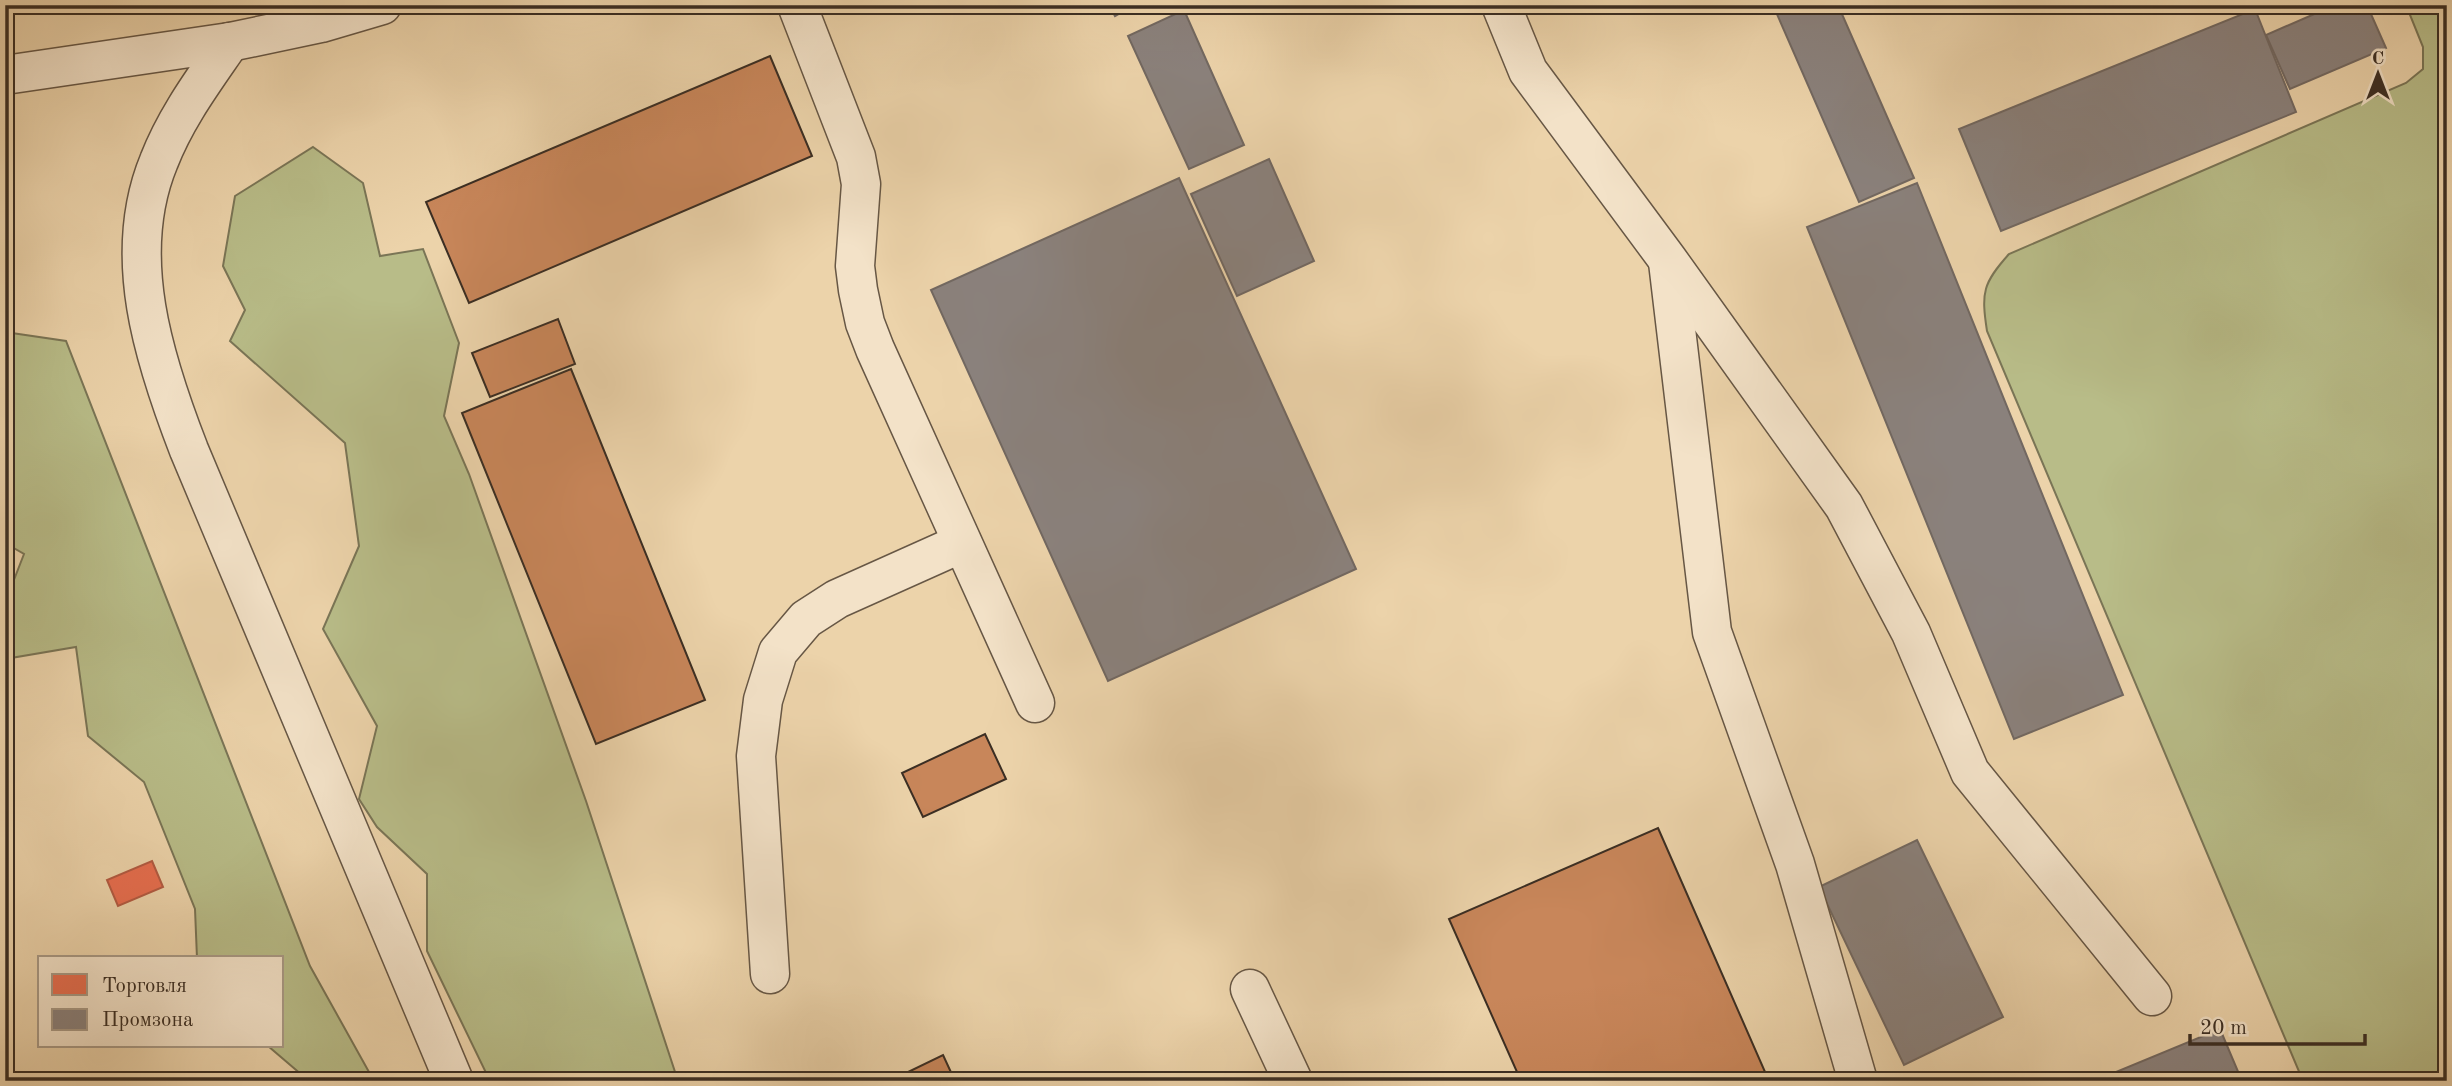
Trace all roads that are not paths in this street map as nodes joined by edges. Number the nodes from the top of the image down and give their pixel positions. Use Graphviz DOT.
graph roads {
  1 [pos="382,5"];
  2 [pos="797,5"];
  3 [pos="1501,5"];
  4 [pos="230,42"];
  5 [pos="5,75"];
  6 [pos="1668,260"];
  7 [pos="962,543"];
  8 [pos="1035,703"];
  9 [pos="769,974"];
  10 [pos="1250,989"];
  11 [pos="2152,996"];
  12 [pos="454,1081"];
  13 [pos="1293,1081"];
  14 [pos="1858,1081"];
  1 -- 4 [label="street"];
  2 -- 7 [label="street"];
  3 -- 6 [label="street"];
  4 -- 5 [label="street"];
  4 -- 12 [label="street"];
  6 -- 11 [label="street"];
  6 -- 14 [label="street"];
  7 -- 8 [label="street"];
  7 -- 9 [label="street"];
  10 -- 13 [label="street"];
}
